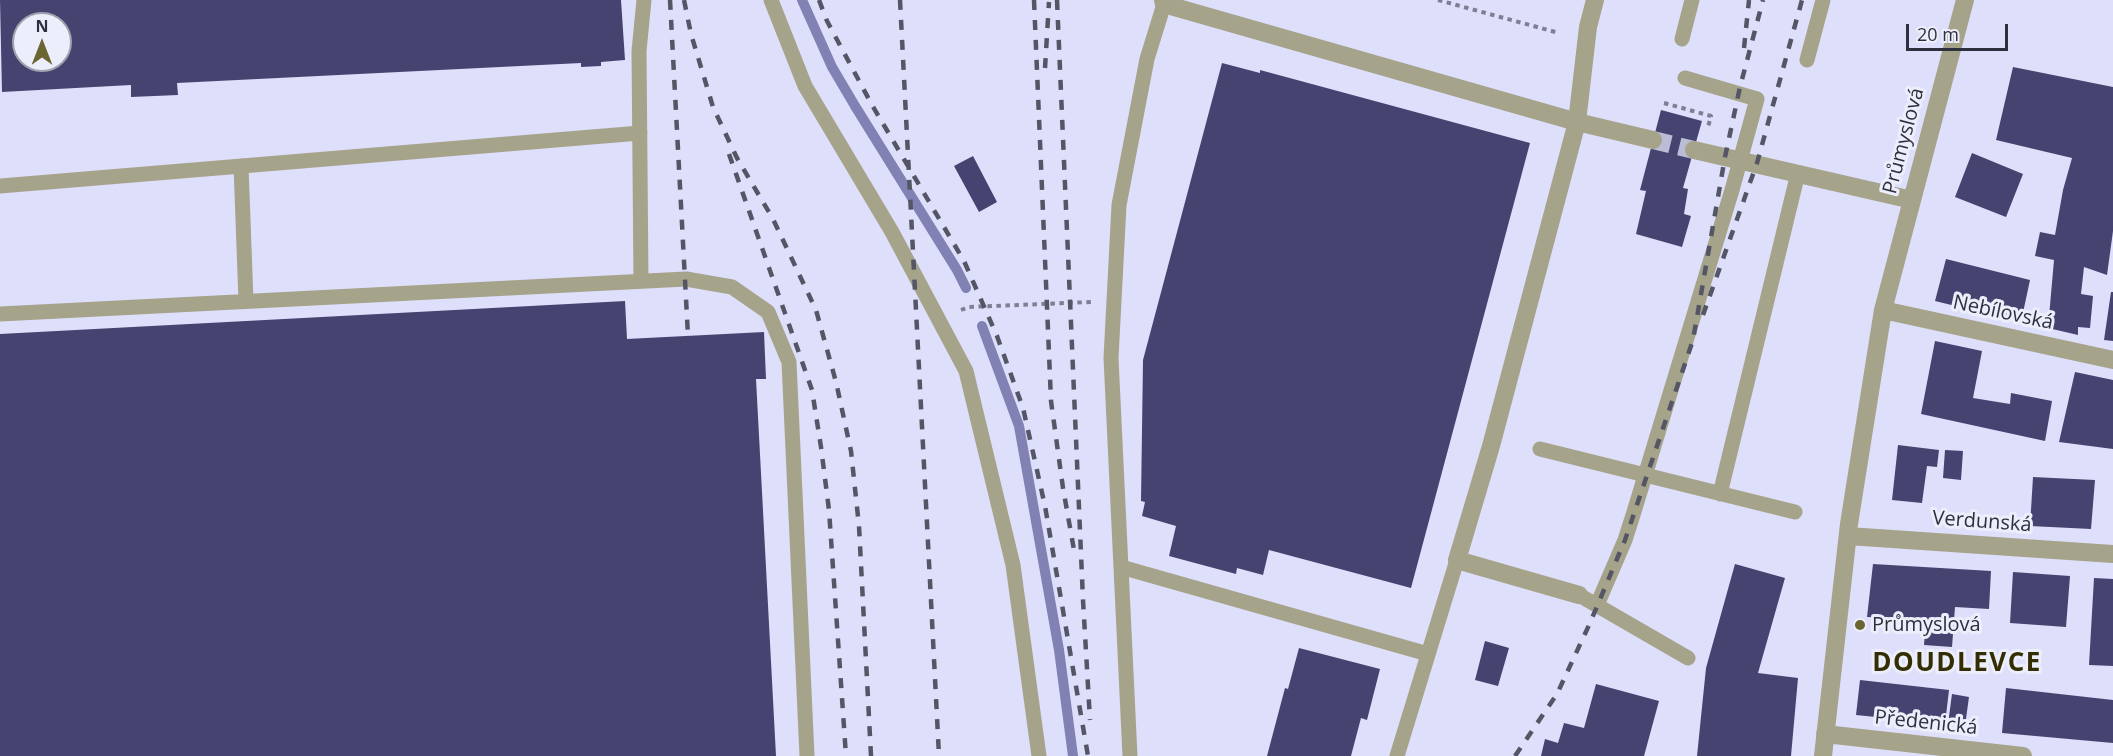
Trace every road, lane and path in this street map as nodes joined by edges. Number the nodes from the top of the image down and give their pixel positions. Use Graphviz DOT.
graph roads {
  1 [pos="644,0"];
  2 [pos="771,0"];
  3 [pos="1438,0"];
  4 [pos="1595,0"];
  5 [pos="1692,0"];
  6 [pos="1823,0"];
  7 [pos="1965,0"];
  8 [pos="1163,2"];
  9 [pos="1559,33"];
  10 [pos="1682,39"];
  11 [pos="1807,60"];
  12 [pos="1685,78"];
  13 [pos="1577,122"];
  14 [pos="640,134"];
  15 [pos="1653,140"];
  16 [pos="1694,150"];
  17 [pos="1740,160"];
  18 [pos="241,166"];
  19 [pos="1798,173"];
  20 [pos="0,186"];
  21 [pos="1912,200"];
  22 [pos="641,281"];
  23 [pos="246,301"];
  24 [pos="1114,301"];
  25 [pos="1883,310"];
  26 [pos="0,314"];
  27 [pos="938,319"];
  28 [pos="2113,360"];
  29 [pos="1540,449"];
  30 [pos="1645,475"];
  31 [pos="1720,494"];
  32 [pos="1795,512"];
  33 [pos="1848,536"];
  34 [pos="2113,554"];
  35 [pos="1457,560"];
  36 [pos="1121,567"];
  37 [pos="1579,595"];
  38 [pos="1597,605"];
  39 [pos="1428,654"];
  40 [pos="1688,658"];
  41 [pos="1825,734"];
  42 [pos="807,756"];
  43 [pos="1038,756"];
  44 [pos="1130,756"];
  45 [pos="1397,756"];
  46 [pos="1823,756"];
  47 [pos="2023,756"];
  1 -- 14 [label="lane"];
  2 -- 27 [label="lane"];
  3 -- 9 [label="path"];
  4 -- 13 [label="street"];
  5 -- 10 [label="lane"];
  6 -- 11 [label="lane"];
  7 -- 21 [label="street, Průmyslová"];
  8 -- 13 [label="street"];
  8 -- 24 [label="lane"];
  12 -- 17 [label="lane"];
  13 -- 15 [label="street"];
  13 -- 35 [label="street"];
  14 -- 18 [label="lane"];
  14 -- 22 [label="lane"];
  16 -- 17 [label="street"];
  17 -- 19 [label="street"];
  17 -- 30 [label="lane"];
  18 -- 20 [label="lane"];
  18 -- 23 [label="lane"];
  19 -- 21 [label="street"];
  19 -- 31 [label="lane"];
  21 -- 25 [label="street, Průmyslová"];
  22 -- 23 [label="lane"];
  22 -- 42 [label="lane"];
  23 -- 26 [label="lane"];
  24 -- 27 [label="path"];
  24 -- 36 [label="lane"];
  25 -- 28 [label="street, Nebílovská"];
  25 -- 33 [label="street, Průmyslová"];
  27 -- 43 [label="lane"];
  29 -- 30 [label="lane"];
  30 -- 31 [label="lane"];
  30 -- 38 [label="lane"];
  31 -- 32 [label="lane"];
  33 -- 34 [label="street, Verdunská"];
  33 -- 41 [label="street, Průmyslová"];
  35 -- 37 [label="street"];
  35 -- 39 [label="lane"];
  36 -- 39 [label="lane"];
  36 -- 44 [label="lane"];
  37 -- 38 [label="lane"];
  38 -- 40 [label="lane"];
  39 -- 45 [label="lane"];
  41 -- 46 [label="street, Průmyslová"];
  41 -- 47 [label="street, Předenická"];
}
